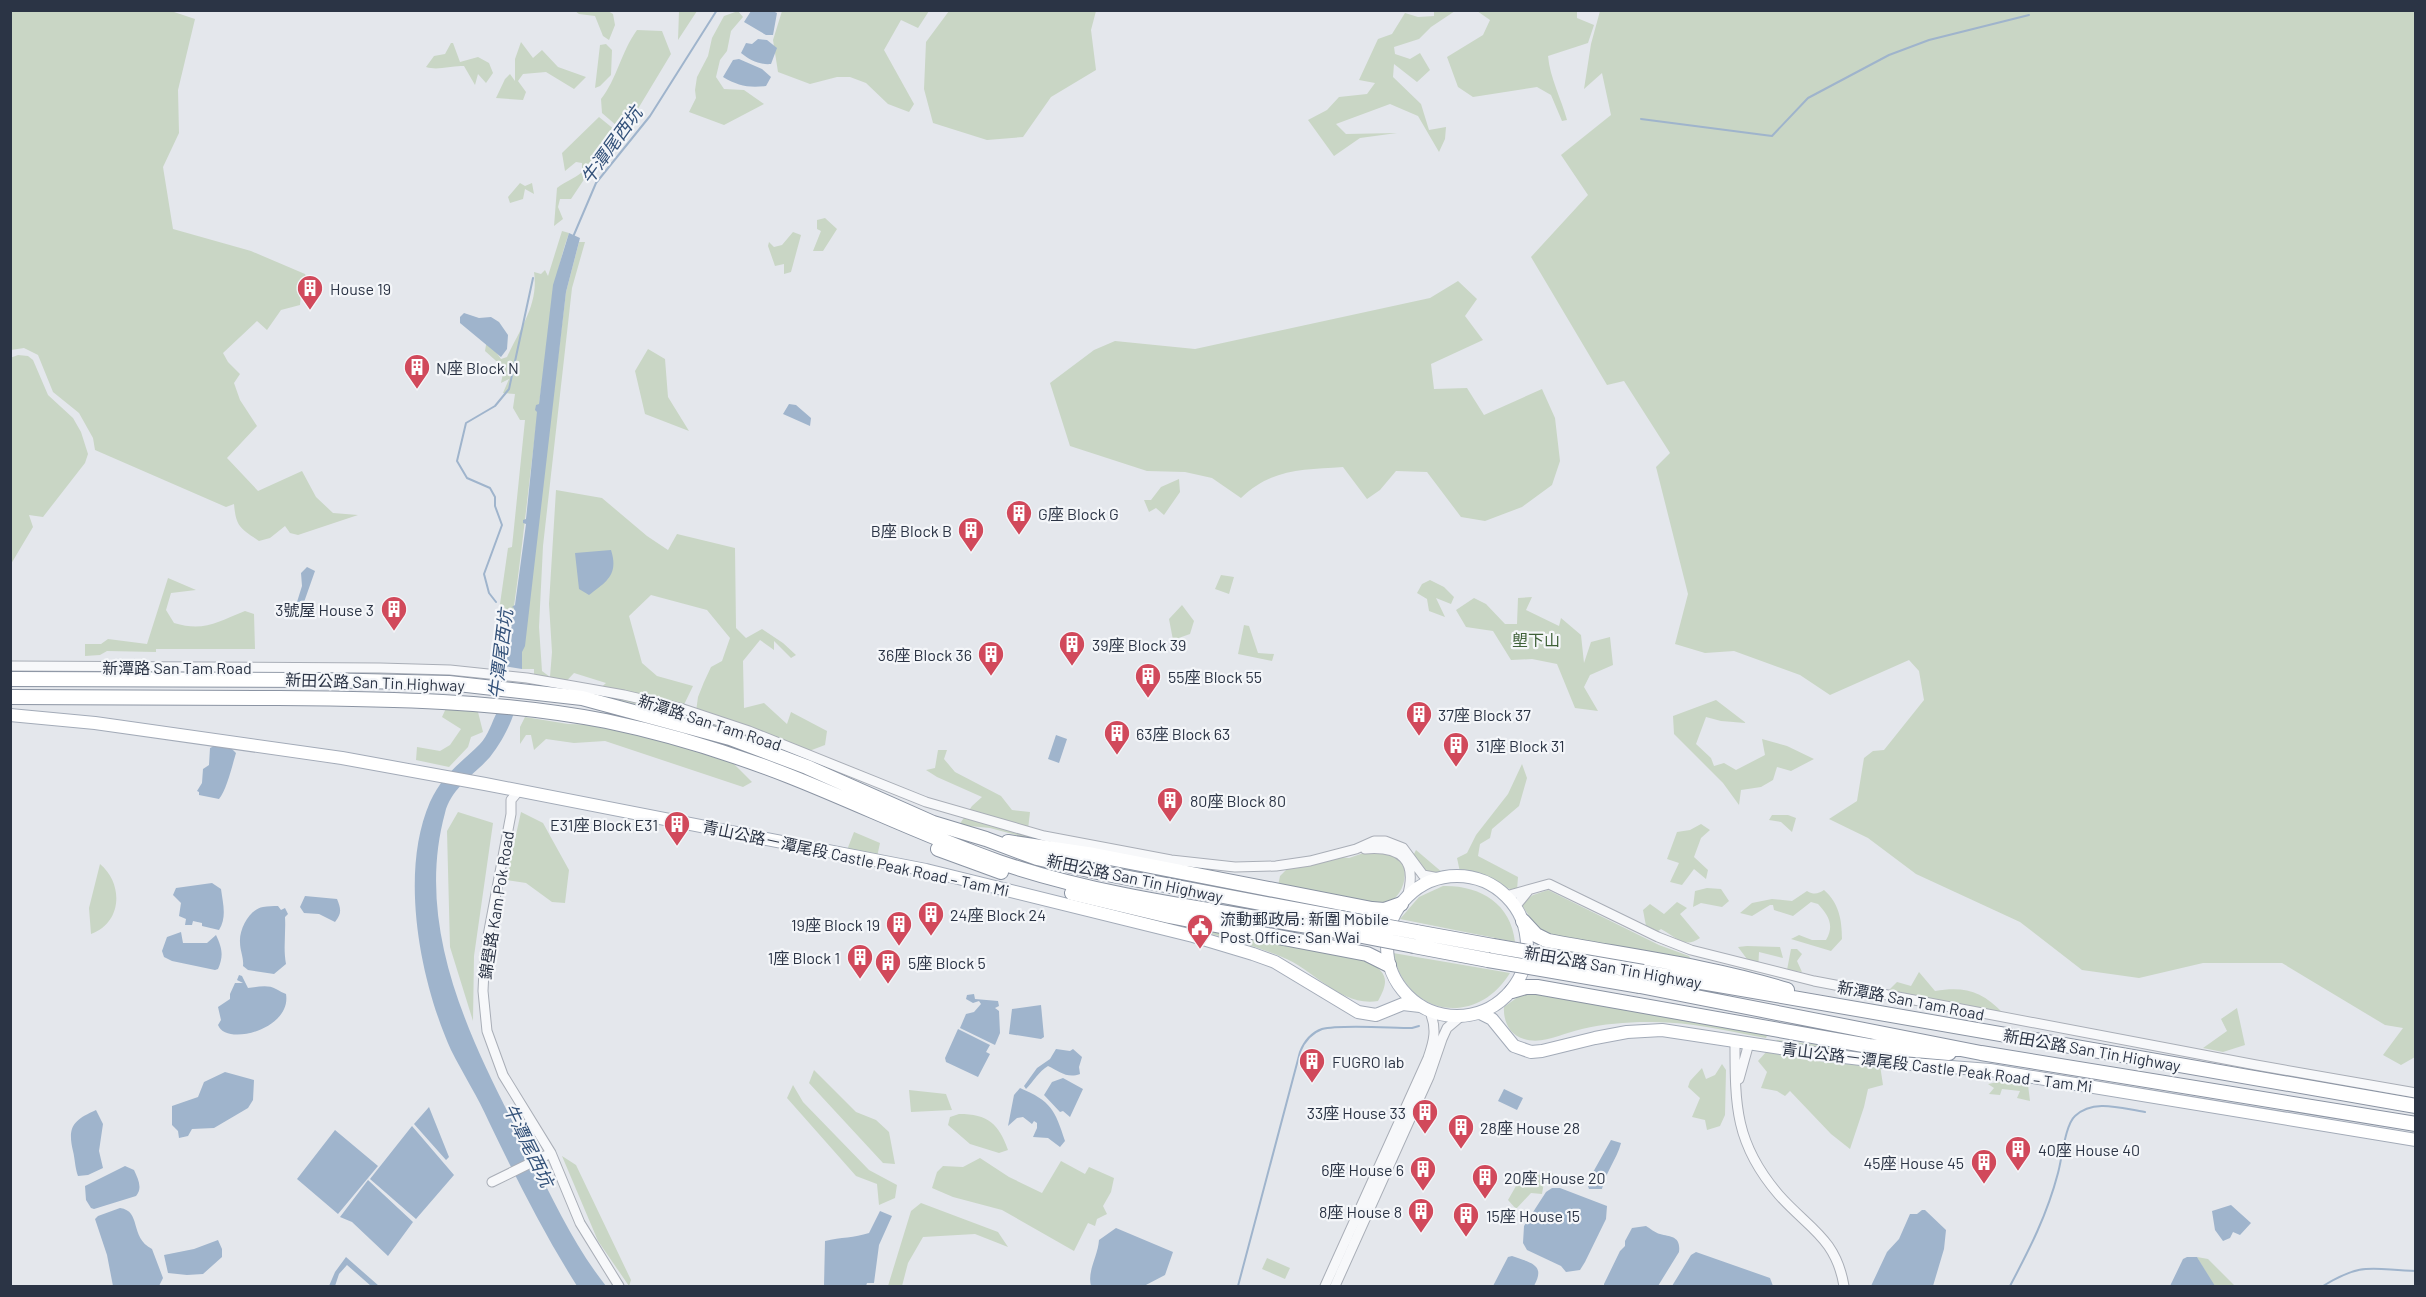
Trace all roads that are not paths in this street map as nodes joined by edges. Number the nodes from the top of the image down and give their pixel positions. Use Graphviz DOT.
graph roads {
  1 [pos="10,666"];
  2 [pos="10,679"];
  3 [pos="485,680"];
  4 [pos="526,684"];
  5 [pos="10,697"];
  6 [pos="10,715"];
  7 [pos="794,778"];
  8 [pos="516,792"];
  9 [pos="986,839"];
  10 [pos="1356,849"];
  11 [pos="1439,878"];
  12 [pos="1528,891"];
  13 [pos="1506,896"];
  14 [pos="1404,901"];
  15 [pos="1515,907"];
  16 [pos="1523,921"];
  17 [pos="1341,925"];
  18 [pos="1490,953"];
  19 [pos="1389,965"];
  20 [pos="1397,983"];
  21 [pos="1507,996"];
  22 [pos="1839,1006"];
  23 [pos="1389,1008"];
  24 [pos="1425,1009"];
  25 [pos="1480,1013"];
  26 [pos="1460,1017"];
  27 [pos="1502,1031"];
  28 [pos="1735,1042"];
  29 [pos="1749,1043"];
  30 [pos="1981,1053"];
  31 [pos="2415,1093"];
  32 [pos="2415,1106"];
  33 [pos="1737,1111"];
  34 [pos="2415,1124"];
  35 [pos="2415,1140"];
  36 [pos="547,1155"];
  37 [pos="492,1182"];
  38 [pos="619,1287"];
  39 [pos="1325,1287"];
  40 [pos="1335,1287"];
  41 [pos="1844,1287"];
  1 -- 3 [label="street, 新潭路 San Tam Road"];
  2 -- 3 [label="highway, 新田公路 San Tin Highway"];
  3 -- 4 [label="highway, 新田公路 San Tin Highway"];
  4 -- 9 [label="highway, 新田公路 San Tin Highway"];
  4 -- 10 [label="street, 新潭路 San Tam Road"];
  5 -- 7 [label="highway, 新田公路 San Tin Highway"];
  6 -- 8 [label="main road, 青山公路－潭尾段 Castle Peak Road – Tam Mi"];
  7 -- 17 [label="highway, 新田公路 San Tin Highway"];
  7 -- 19 [label="highway"];
  8 -- 23 [label="main road, 青山公路－潭尾段 Castle Peak Road – Tam Mi"];
  8 -- 36 [label="street, 錦壆路 Kam Pok Road"];
  9 -- 14 [label="highway"];
  9 -- 17 [label="highway, 新田公路 San Tin Highway"];
  10 -- 11 [label="street, 新潭路 San Tam Road"];
  10 -- 14 [label="street, 新潭路 San Tam Road"];
  11 -- 13 [label="main road"];
  11 -- 14 [label="main road"];
  12 -- 13 [label="street, 新潭路 San Tam Road"];
  12 -- 15 [label="street"];
  12 -- 31 [label="street, 新潭路 San Tam Road"];
  13 -- 15 [label="main road"];
  14 -- 19 [label="main road"];
  15 -- 16 [label="main road"];
  16 -- 21 [label="main road"];
  16 -- 22 [label="highway"];
  17 -- 18 [label="highway, 新田公路 San Tin Highway, bridge"];
  18 -- 22 [label="highway, 新田公路 San Tin Highway, bridge"];
  18 -- 30 [label="highway, 新田公路 San Tin Highway, bridge"];
  19 -- 20 [label="main road"];
  20 -- 23 [label="main road"];
  20 -- 24 [label="main road"];
  21 -- 25 [label="main road"];
  21 -- 27 [label="main road"];
  21 -- 30 [label="highway"];
  22 -- 32 [label="highway, 新田公路 San Tin Highway"];
  23 -- 24 [label="main road, 青山公路－潭尾段 Castle Peak Road – Tam Mi"];
  24 -- 26 [label="main road"];
  24 -- 39 [label="street"];
  25 -- 26 [label="main road"];
  25 -- 27 [label="main road, 青山公路－潭尾段 Castle Peak Road – Tam Mi"];
  26 -- 40 [label="street"];
  27 -- 28 [label="main road, 青山公路－潭尾段 Castle Peak Road – Tam Mi"];
  28 -- 29 [label="main road, 青山公路－潭尾段 Castle Peak Road – Tam Mi"];
  28 -- 33 [label="street"];
  29 -- 33 [label="street"];
  29 -- 35 [label="main road, 青山公路－潭尾段 Castle Peak Road – Tam Mi"];
  30 -- 34 [label="highway, 新田公路 San Tin Highway"];
  33 -- 41 [label="street"];
  36 -- 37 [label="street"];
  36 -- 38 [label="street, 錦壆路 Kam Pok Road"];
}
